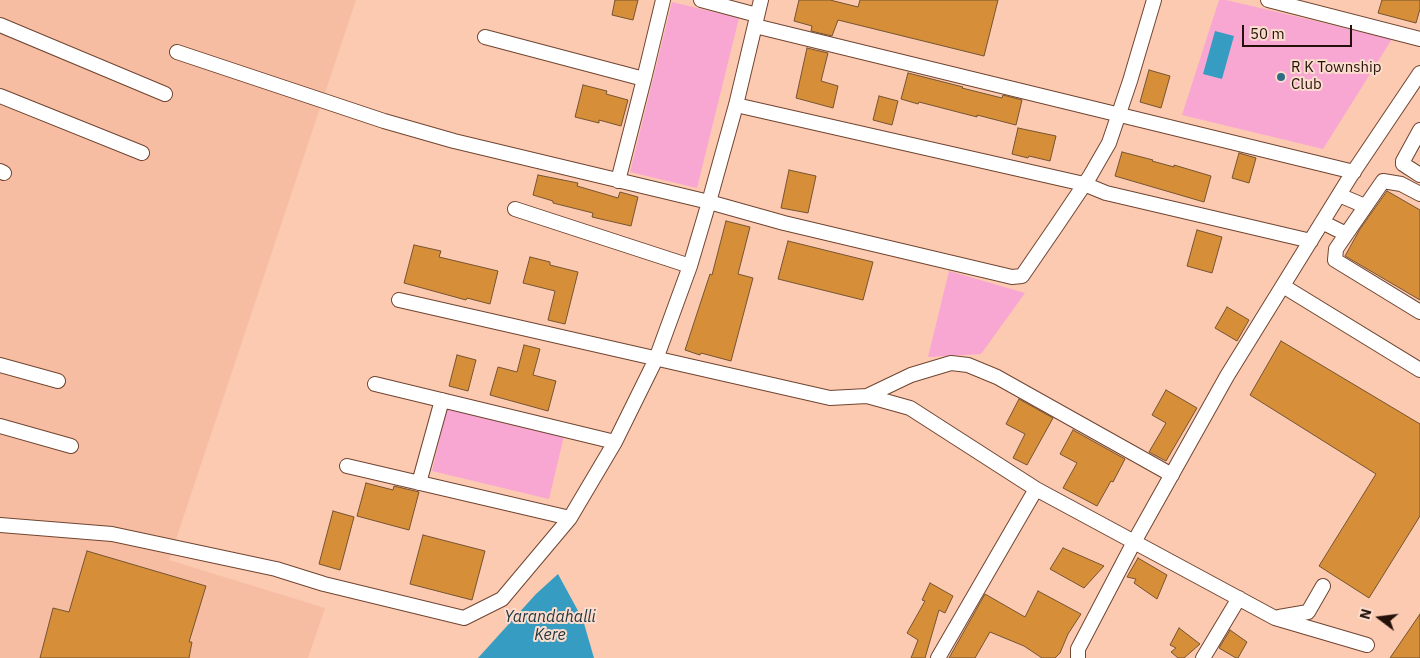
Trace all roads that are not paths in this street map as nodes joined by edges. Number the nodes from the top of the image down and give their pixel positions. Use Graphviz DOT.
graph roads {
  1 [pos="663,0"];
  2 [pos="701,0"];
  3 [pos="761,0"];
  4 [pos="1154,0"];
  5 [pos="1268,0"];
  6 [pos="756,21"];
  7 [pos="0,25"];
  8 [pos="485,37"];
  9 [pos="1420,38"];
  10 [pos="177,52"];
  11 [pos="1420,72"];
  12 [pos="644,79"];
  13 [pos="165,94"];
  14 [pos="0,96"];
  15 [pos="736,105"];
  16 [pos="1119,114"];
  17 [pos="1420,130"];
  18 [pos="142,153"];
  19 [pos="1354,172"];
  20 [pos="1420,175"];
  21 [pos="618,180"];
  22 [pos="1084,184"];
  23 [pos="1420,194"];
  24 [pos="1339,195"];
  25 [pos="709,202"];
  26 [pos="1364,206"];
  27 [pos="515,209"];
  28 [pos="1322,222"];
  29 [pos="1346,234"];
  30 [pos="1310,241"];
  31 [pos="690,266"];
  32 [pos="1283,286"];
  33 [pos="399,300"];
  34 [pos="1420,312"];
  35 [pos="656,359"];
  36 [pos="0,365"];
  37 [pos="1420,370"];
  38 [pos="58,381"];
  39 [pos="376,384"];
  40 [pos="867,396"];
  41 [pos="442,400"];
  42 [pos="0,426"];
  43 [pos="615,442"];
  44 [pos="71,446"];
  45 [pos="347,466"];
  46 [pos="1172,475"];
  47 [pos="419,483"];
  48 [pos="1036,489"];
  49 [pos="570,518"];
  50 [pos="0,525"];
  51 [pos="1134,542"];
  52 [pos="1323,586"];
  53 [pos="1239,598"];
  54 [pos="1276,618"];
  55 [pos="1367,645"];
  56 [pos="938,658"];
  57 [pos="1078,658"];
  58 [pos="1203,658"];
  1 -- 12 [label="street"];
  2 -- 6 [label="street"];
  3 -- 6 [label="street"];
  4 -- 16 [label="street"];
  5 -- 9 [label="street"];
  6 -- 15 [label="street"];
  6 -- 16 [label="street"];
  7 -- 13 [label="street"];
  8 -- 12 [label="street"];
  10 -- 21 [label="street"];
  11 -- 19 [label="street"];
  12 -- 21 [label="street"];
  14 -- 18 [label="street"];
  15 -- 22 [label="street"];
  15 -- 25 [label="street"];
  16 -- 19 [label="street"];
  16 -- 22 [label="street"];
  17 -- 20 [label="street"];
  19 -- 24 [label="street"];
  21 -- 25 [label="street"];
  22 -- 25 [label="street"];
  22 -- 30 [label="street"];
  23 -- 26 [label="street"];
  24 -- 26 [label="street"];
  24 -- 28 [label="street"];
  25 -- 31 [label="street"];
  26 -- 29 [label="street"];
  27 -- 31 [label="street"];
  28 -- 29 [label="street"];
  28 -- 30 [label="street"];
  29 -- 34 [label="street"];
  30 -- 32 [label="street"];
  31 -- 35 [label="street"];
  32 -- 37 [label="street"];
  32 -- 46 [label="street"];
  33 -- 35 [label="street"];
  35 -- 40 [label="street"];
  35 -- 43 [label="street"];
  36 -- 38 [label="street"];
  39 -- 41 [label="street"];
  40 -- 46 [label="street"];
  40 -- 48 [label="street"];
  41 -- 43 [label="street"];
  41 -- 47 [label="street"];
  42 -- 44 [label="street"];
  43 -- 49 [label="street"];
  45 -- 47 [label="street"];
  46 -- 51 [label="street"];
  47 -- 49 [label="street"];
  48 -- 51 [label="street"];
  48 -- 56 [label="street"];
  49 -- 50 [label="street"];
  51 -- 53 [label="street"];
  51 -- 57 [label="street"];
  52 -- 54 [label="street"];
  53 -- 54 [label="street"];
  53 -- 58 [label="street"];
  54 -- 55 [label="street"];
}
